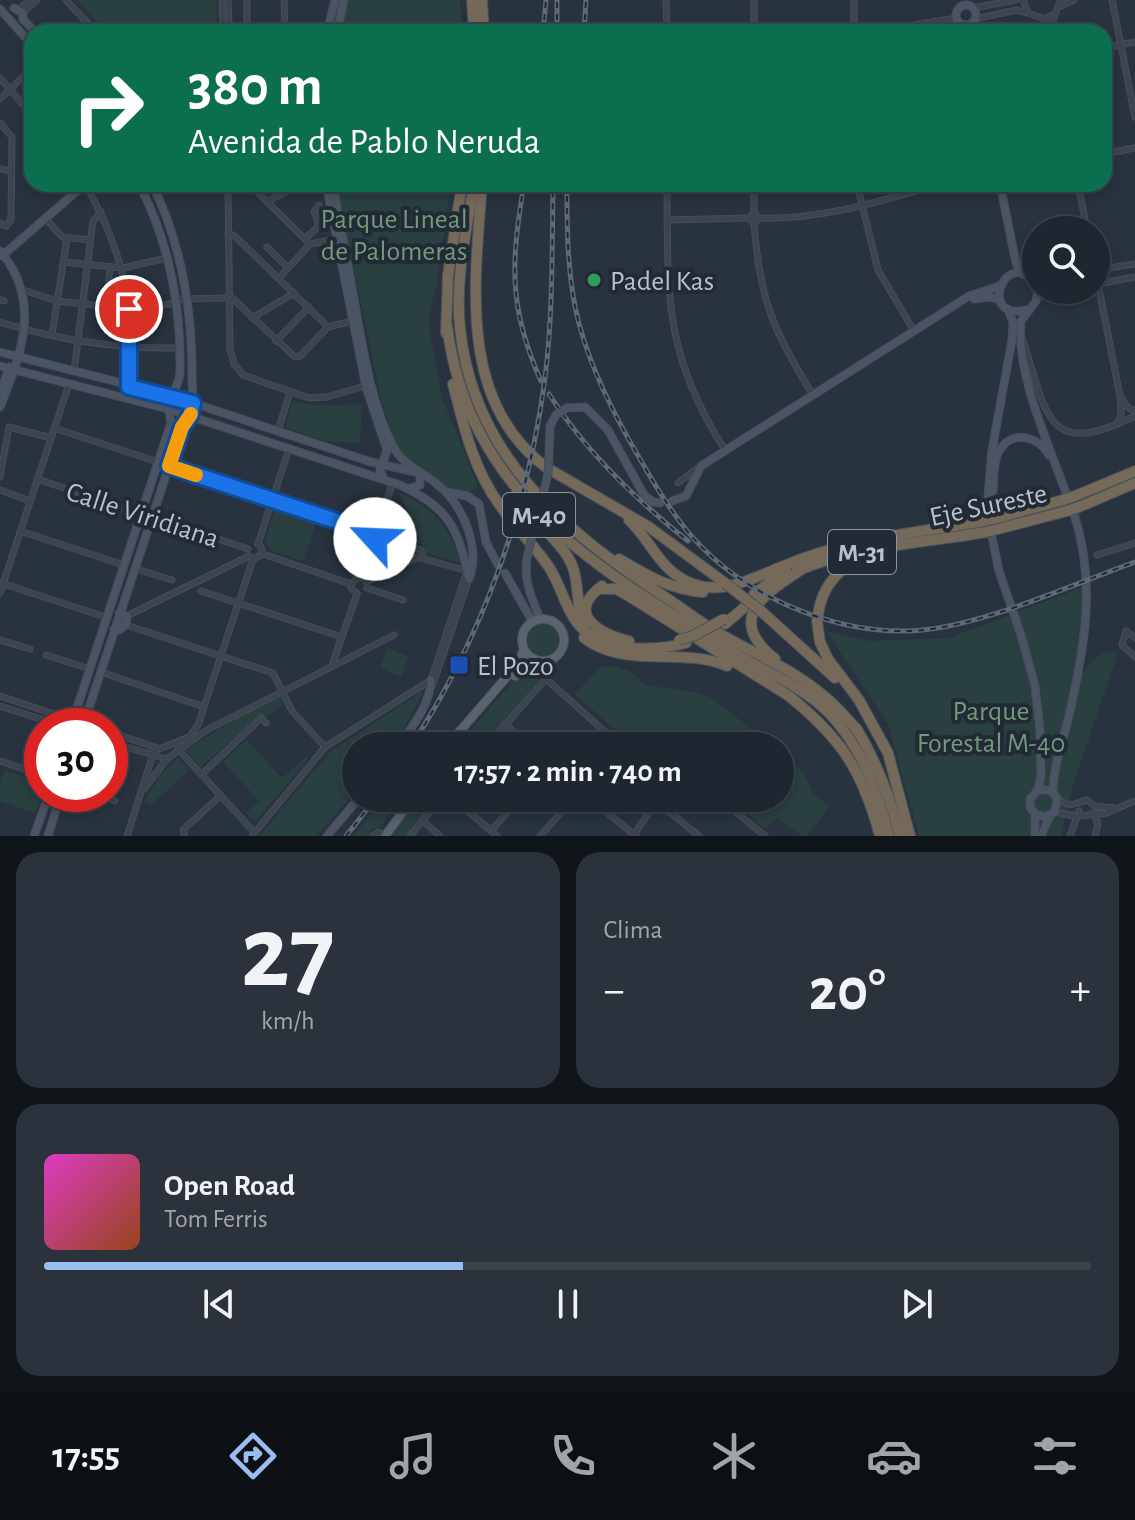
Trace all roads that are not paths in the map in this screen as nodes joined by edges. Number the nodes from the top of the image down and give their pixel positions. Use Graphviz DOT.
graph roads {
  1 [pos="7,0"];
  2 [pos="30,0"];
  3 [pos="37,0"];
  4 [pos="66,0"];
  5 [pos="225,0"];
  6 [pos="247,0"];
  7 [pos="284,0"];
  8 [pos="335,0"];
  9 [pos="344,0"];
  10 [pos="472,0"];
  11 [pos="482,0"];
  12 [pos="666,0"];
  13 [pos="754,0"];
  14 [pos="854,0"];
  15 [pos="1016,0"];
  16 [pos="1023,0"];
  17 [pos="1074,0"];
  18 [pos="1112,0"];
  19 [pos="1060,3"];
  20 [pos="965,4"];
  21 [pos="0,9"];
  22 [pos="20,12"];
  23 [pos="1028,13"];
  24 [pos="1055,14"];
  25 [pos="341,16"];
  26 [pos="1038,19"];
  27 [pos="10,21"];
  28 [pos="974,21"];
  29 [pos="29,24"];
  30 [pos="88,24"];
  31 [pos="223,24"];
  32 [pos="247,24"];
  33 [pos="285,24"];
  34 [pos="333,24"];
  35 [pos="336,24"];
  36 [pos="474,24"];
  37 [pos="484,24"];
  38 [pos="667,24"];
  39 [pos="754,24"];
  40 [pos="855,24"];
  41 [pos="963,24"];
  42 [pos="968,24"];
  43 [pos="1042,24"];
  44 [pos="1051,24"];
  45 [pos="24,36"];
  46 [pos="1135,42"];
  47 [pos="1121,45"];
  48 [pos="1112,47"];
  49 [pos="24,75"];
  50 [pos="0,78"];
  51 [pos="10,88"];
  52 [pos="0,99"];
  53 [pos="24,105"];
  54 [pos="1135,117"];
  55 [pos="0,123"];
  56 [pos="1135,148"];
  57 [pos="1112,152"];
  58 [pos="0,169"];
  59 [pos="11,171"];
  60 [pos="76,192"];
  61 [pos="90,192"];
  62 [pos="143,192"];
  63 [pos="155,192"];
  64 [pos="228,192"];
  65 [pos="257,192"];
  66 [pos="285,192"];
  67 [pos="328,192"];
  68 [pos="334,192"];
  69 [pos="461,192"];
  70 [pos="473,192"];
  71 [pos="481,192"];
  72 [pos="667,192"];
  73 [pos="755,192"];
  74 [pos="859,192"];
  75 [pos="912,192"];
  76 [pos="999,192"];
  77 [pos="1000,192"];
  78 [pos="1080,192"];
  79 [pos="267,202"];
  80 [pos="319,205"];
  81 [pos="862,206"];
  82 [pos="101,212"];
  83 [pos="757,216"];
  84 [pos="1084,216"];
  85 [pos="749,218"];
  86 [pos="46,219"];
  87 [pos="667,220"];
  88 [pos="0,223"];
  89 [pos="754,224"];
  90 [pos="228,233"];
  91 [pos="67,238"];
  92 [pos="337,239"];
  93 [pos="90,240"];
  94 [pos="18,242"];
  95 [pos="308,242"];
  96 [pos="267,247"];
  97 [pos="1,255"];
  98 [pos="168,257"];
  99 [pos="64,262"];
  100 [pos="1135,264"];
  101 [pos="87,265"];
  102 [pos="12,266"];
  103 [pos="110,267"];
  104 [pos="123,268"];
  105 [pos="288,268"];
  106 [pos="1110,268"];
  107 [pos="1022,272"];
  108 [pos="1022,274"];
  109 [pos="1010,275"];
  110 [pos="1135,277"];
  111 [pos="279,278"];
  112 [pos="1110,282"];
  113 [pos="999,286"];
  114 [pos="23,290"];
  115 [pos="294,293"];
  116 [pos="229,297"];
  117 [pos="188,298"];
  118 [pos="1000,300"];
  119 [pos="57,301"];
  120 [pos="177,301"];
  121 [pos="83,304"];
  122 [pos="957,304"];
  123 [pos="1033,304"];
  124 [pos="1101,304"];
  125 [pos="106,307"];
  126 [pos="309,307"];
  127 [pos="129,309"];
  128 [pos="1008,309"];
  129 [pos="1027,310"];
  130 [pos="252,318"];
  131 [pos="352,321"];
  132 [pos="0,322"];
  133 [pos="447,326"];
  134 [pos="328,327"];
  135 [pos="22,329"];
  136 [pos="914,331"];
  137 [pos="52,335"];
  138 [pos="1021,337"];
  139 [pos="78,340"];
  140 [pos="276,341"];
  141 [pos="180,348"];
  142 [pos="131,349"];
  143 [pos="0,352"];
  144 [pos="15,356"];
  145 [pos="0,366"];
  146 [pos="12,370"];
  147 [pos="74,372"];
  148 [pos="69,384"];
  149 [pos="175,385"];
  150 [pos="129,387"];
  151 [pos="366,387"];
  152 [pos="0,391"];
  153 [pos="290,392"];
  154 [pos="169,395"];
  155 [pos="813,395"];
  156 [pos="1120,396"];
  157 [pos="193,399"];
  158 [pos="0,407"];
  159 [pos="168,409"];
  160 [pos="1135,414"];
  161 [pos="381,415"];
  162 [pos="190,416"];
  163 [pos="171,423"];
  164 [pos="1116,426"];
  165 [pos="182,427"];
  166 [pos="54,428"];
  167 [pos="278,431"];
  168 [pos="51,438"];
  169 [pos="385,443"];
  170 [pos="289,449"];
  171 [pos="725,450"];
  172 [pos="368,461"];
  173 [pos="158,462"];
  174 [pos="383,464"];
  175 [pos="497,465"];
  176 [pos="169,466"];
  177 [pos="701,466"];
  178 [pos="1135,471"];
  179 [pos="362,472"];
  180 [pos="420,473"];
  181 [pos="0,477"];
  182 [pos="37,479"];
  183 [pos="384,479"];
  184 [pos="393,482"];
  185 [pos="678,483"];
  186 [pos="1135,483"];
  187 [pos="408,489"];
  188 [pos="0,490"];
  189 [pos="445,491"];
  190 [pos="472,498"];
  191 [pos="272,500"];
  192 [pos="602,500"];
  193 [pos="30,501"];
  194 [pos="672,501"];
  195 [pos="1070,501"];
  196 [pos="660,503"];
  197 [pos="459,511"];
  198 [pos="140,513"];
  199 [pos="152,518"];
  200 [pos="991,523"];
  201 [pos="466,525"];
  202 [pos="568,526"];
  203 [pos="455,530"];
  204 [pos="20,531"];
  205 [pos="376,534"];
  206 [pos="874,539"];
  207 [pos="923,543"];
  208 [pos="1135,543"];
  209 [pos="258,544"];
  210 [pos="263,554"];
  211 [pos="250,555"];
  212 [pos="1097,555"];
  213 [pos="540,556"];
  214 [pos="423,557"];
  215 [pos="124,565"];
  216 [pos="498,565"];
  217 [pos="780,567"];
  218 [pos="136,569"];
  219 [pos="802,569"];
  220 [pos="505,573"];
  221 [pos="468,577"];
  222 [pos="172,580"];
  223 [pos="2,583"];
  224 [pos="365,583"];
  225 [pos="351,584"];
  226 [pos="598,589"];
  227 [pos="201,591"];
  228 [pos="0,593"];
  229 [pos="357,594"];
  230 [pos="403,600"];
  231 [pos="238,604"];
  232 [pos="669,612"];
  233 [pos="106,617"];
  234 [pos="124,618"];
  235 [pos="536,620"];
  236 [pos="724,621"];
  237 [pos="1135,627"];
  238 [pos="115,629"];
  239 [pos="1126,631"];
  240 [pos="394,635"];
  241 [pos="342,637"];
  242 [pos="1135,638"];
  243 [pos="0,640"];
  244 [pos="682,642"];
  245 [pos="629,647"];
  246 [pos="30,649"];
  247 [pos="524,649"];
  248 [pos="46,655"];
  249 [pos="221,655"];
  250 [pos="1135,657"];
  251 [pos="544,660"];
  252 [pos="332,665"];
  253 [pos="90,669"];
  254 [pos="101,672"];
  255 [pos="546,679"];
  256 [pos="431,684"];
  257 [pos="772,686"];
  258 [pos="282,691"];
  259 [pos="0,696"];
  260 [pos="0,706"];
  261 [pos="204,707"];
  262 [pos="28,708"];
  263 [pos="76,708"];
  264 [pos="90,708"];
  265 [pos="24,712"];
  266 [pos="867,716"];
  267 [pos="266,723"];
  268 [pos="505,724"];
  269 [pos="198,725"];
  270 [pos="205,731"];
  271 [pos="858,731"];
  272 [pos="408,732"];
  273 [pos="459,732"];
  274 [pos="466,732"];
  275 [pos="498,732"];
  276 [pos="514,732"];
  277 [pos="605,732"];
  278 [pos="128,738"];
  279 [pos="176,747"];
  280 [pos="325,747"];
  281 [pos="128,748"];
  282 [pos="158,749"];
  283 [pos="152,756"];
  284 [pos="167,759"];
  285 [pos="0,761"];
  286 [pos="24,769"];
  287 [pos="202,774"];
  288 [pos="1038,790"];
  289 [pos="220,796"];
  290 [pos="1055,796"];
  291 [pos="140,797"];
  292 [pos="1135,801"];
  293 [pos="1115,808"];
  294 [pos="1094,810"];
  295 [pos="43,812"];
  296 [pos="56,812"];
  297 [pos="347,812"];
  298 [pos="399,812"];
  299 [pos="430,812"];
  300 [pos="469,812"];
  301 [pos="508,812"];
  302 [pos="561,812"];
  303 [pos="606,812"];
  304 [pos="650,812"];
  305 [pos="672,812"];
  306 [pos="736,812"];
  307 [pos="1079,812"];
  308 [pos="1053,813"];
  309 [pos="1035,814"];
  310 [pos="1104,814"];
  311 [pos="423,821"];
  312 [pos="1098,824"];
  313 [pos="491,831"];
  314 [pos="35,833"];
  315 [pos="253,834"];
  316 [pos="381,835"];
  317 [pos="634,835"];
  318 [pos="49,836"];
  319 [pos="127,836"];
  320 [pos="185,836"];
  321 [pos="327,836"];
  322 [pos="410,836"];
  323 [pos="440,836"];
  324 [pos="497,836"];
  325 [pos="540,836"];
  326 [pos="699,836"];
  327 [pos="765,836"];
  328 [pos="879,836"];
  329 [pos="889,836"];
  330 [pos="900,836"];
  331 [pos="911,836"];
  332 [pos="1035,836"];
  333 [pos="1041,836"];
  334 [pos="1070,836"];
  335 [pos="1095,836"];
  1 -- 22 [label="main road"];
  2 -- 22 [label="street"];
  3 -- 22 [label="street"];
  4 -- 30 [label="street"];
  5 -- 31 [label="street"];
  6 -- 32 [label="street"];
  7 -- 33 [label="street"];
  8 -- 25 [label="main road"];
  8 -- 34 [label="main road"];
  9 -- 25 [label="main road"];
  10 -- 36 [label="highway"];
  11 -- 37 [label="highway"];
  12 -- 38 [label="street"];
  13 -- 39 [label="street"];
  14 -- 40 [label="street"];
  15 -- 20 [label="street"];
  16 -- 23 [label="street"];
  17 -- 19 [label="street"];
  18 -- 47 [label="street"];
  19 -- 24 [label="street"];
  20 -- 28 [label="main road"];
  20 -- 41 [label="main road"];
  21 -- 27 [label="main road"];
  22 -- 27 [label="main road"];
  22 -- 27 [label="main road"];
  22 -- 29 [label="main road"];
  23 -- 26 [label="street"];
  23 -- 28 [label="street"];
  24 -- 26 [label="street"];
  24 -- 44 [label="street"];
  25 -- 35 [label="main road"];
  26 -- 43 [label="street"];
  27 -- 45 [label="main road"];
  28 -- 42 [label="main road"];
  46 -- 47 [label="street"];
  47 -- 48 [label="street"];
  47 -- 54 [label="street"];
  49 -- 51 [label="street"];
  50 -- 51 [label="street"];
  51 -- 52 [label="street"];
  51 -- 53 [label="street"];
  55 -- 59 [label="street"];
  56 -- 57 [label="street"];
  58 -- 59 [label="street"];
  59 -- 88 [label="street"];
  60 -- 86 [label="main road"];
  61 -- 82 [label="street"];
  62 -- 98 [label="main road"];
  63 -- 117 [label="main road"];
  64 -- 90 [label="street"];
  65 -- 79 [label="street"];
  66 -- 79 [label="street"];
  67 -- 92 [label="main road"];
  68 -- 161 [label="main road"];
  69 -- 133 [label="highway, M-40"];
  70 -- 202 [label="highway, M-40"];
  71 -- 192 [label="highway"];
  72 -- 87 [label="street"];
  73 -- 83 [label="street"];
  74 -- 81 [label="street"];
  75 -- 81 [label="street"];
  76 -- 109 [label="main road"];
  77 -- 107 [label="main road"];
  78 -- 84 [label="street"];
  79 -- 95 [label="street"];
  80 -- 95 [label="street"];
  81 -- 83 [label="street"];
  81 -- 136 [label="street"];
  82 -- 93 [label="street"];
  82 -- 104 [label="street"];
  83 -- 85 [label="street"];
  83 -- 89 [label="street"];
  85 -- 87 [label="street"];
  85 -- 89 [label="street"];
  86 -- 91 [label="street"];
  86 -- 94 [label="main road"];
  87 -- 171 [label="street"];
  89 -- 155 [label="street"];
  90 -- 111 [label="street"];
  90 -- 116 [label="street"];
  91 -- 93 [label="street"];
  91 -- 99 [label="street"];
  92 -- 95 [label="street"];
  92 -- 131 [label="main road"];
  93 -- 101 [label="street"];
  94 -- 97 [label="main road"];
  94 -- 102 [label="main road"];
  95 -- 105 [label="street"];
  96 -- 105 [label="street"];
  97 -- 102 [label="main road"];
  97 -- 135 [label="main road"];
  98 -- 104 [label="street"];
  98 -- 120 [label="main road"];
  99 -- 101 [label="street"];
  99 -- 119 [label="street"];
  100 -- 106 [label="street"];
  101 -- 103 [label="street"];
  101 -- 121 [label="street"];
  102 -- 114 [label="main road"];
  103 -- 104 [label="street"];
  103 -- 125 [label="street"];
  104 -- 127 [label="street"];
  105 -- 111 [label="street"];
  108 -- 109 [label="main road"];
  109 -- 113 [label="main road"];
  110 -- 112 [label="street"];
  111 -- 115 [label="street"];
  113 -- 118 [label="main road"];
  113 -- 122 [label="main road"];
  114 -- 119 [label="street"];
  114 -- 135 [label="main road"];
  115 -- 126 [label="street"];
  115 -- 130 [label="street"];
  116 -- 117 [label="street"];
  116 -- 130 [label="street"];
  116 -- 153 [label="street"];
  117 -- 120 [label="street"];
  117 -- 157 [label="main road"];
  118 -- 122 [label="main road"];
  118 -- 128 [label="main road"];
  119 -- 121 [label="street"];
  119 -- 137 [label="street"];
  120 -- 127 [label="street"];
  120 -- 141 [label="main road"];
  121 -- 125 [label="street"];
  121 -- 139 [label="street"];
  122 -- 136 [label="main road"];
  123 -- 129 [label="main road"];
  124 -- 156 [label="street"];
  125 -- 127 [label="street"];
  126 -- 134 [label="street"];
  126 -- 140 [label="street"];
  127 -- 142 [label="street"];
  128 -- 129 [label="main road"];
  128 -- 200 [label="main road"];
  129 -- 138 [label="main road"];
  130 -- 140 [label="street"];
  131 -- 134 [label="street"];
  131 -- 151 [label="main road"];
  132 -- 135 [label="street"];
  133 -- 175 [label="highway, M-40"];
  133 -- 213 [label="highway"];
  134 -- 140 [label="street"];
  135 -- 137 [label="street"];
  135 -- 144 [label="main road"];
  136 -- 155 [label="main road"];
  137 -- 139 [label="street"];
  138 -- 164 [label="street"];
  138 -- 195 [label="main road"];
  139 -- 142 [label="street"];
  139 -- 147 [label="street"];
  141 -- 142 [label="street"];
  141 -- 149 [label="main road"];
  142 -- 150 [label="street"];
  143 -- 144 [label="main road"];
  144 -- 146 [label="main road"];
  144 -- 147 [label="main road"];
  145 -- 146 [label="main road"];
  146 -- 148 [label="main road"];
  146 -- 152 [label="main road"];
  146 -- 158 [label="main road"];
  147 -- 150 [label="main road"];
  148 -- 159 [label="main road"];
  148 -- 166 [label="street"];
  149 -- 154 [label="main road"];
  149 -- 157 [label="main road"];
  150 -- 154 [label="main road"];
  151 -- 153 [label="street"];
  151 -- 161 [label="street"];
  151 -- 169 [label="main road"];
  153 -- 167 [label="street"];
  154 -- 157 [label="main road"];
  154 -- 159 [label="main road"];
  155 -- 171 [label="main road"];
  156 -- 160 [label="street"];
  156 -- 164 [label="street"];
  157 -- 162 [label="main road"];
  157 -- 167 [label="main road"];
  159 -- 162 [label="main road"];
  159 -- 163 [label="main road"];
  160 -- 164 [label="street"];
  161 -- 180 [label="main road"];
  162 -- 165 [label="main road"];
  162 -- 170 [label="main road"];
  163 -- 165 [label="main road"];
  163 -- 173 [label="main road"];
  165 -- 176 [label="main road"];
  166 -- 168 [label="street"];
  166 -- 173 [label="street"];
  167 -- 172 [label="main road"];
  168 -- 181 [label="street"];
  168 -- 182 [label="street"];
  169 -- 172 [label="main road"];
  169 -- 174 [label="main road"];
  170 -- 179 [label="main road"];
  170 -- 191 [label="street"];
  171 -- 177 [label="main road"];
  172 -- 174 [label="main road"];
  172 -- 179 [label="main road"];
  173 -- 198 [label="main road"];
  174 -- 180 [label="main road"];
  174 -- 183 [label="main road"];
  175 -- 232 [label="highway, M-40"];
  175 -- 245 [label="highway"];
  176 -- 191 [label="street"];
  176 -- 199 [label="main road"];
  177 -- 185 [label="street"];
  177 -- 194 [label="main road"];
  178 -- 195 [label="highway, Eje Sureste / M-31"];
  179 -- 183 [label="main road"];
  180 -- 187 [label="main road"];
  180 -- 189 [label="main road"];
  182 -- 193 [label="street"];
  182 -- 198 [label="street, Calle Viridiana"];
  183 -- 184 [label="main road"];
  184 -- 187 [label="main road"];
  184 -- 205 [label="street"];
  186 -- 195 [label="highway, Eje Sureste / M-31"];
  187 -- 203 [label="main road"];
  188 -- 193 [label="street"];
  189 -- 190 [label="main road"];
  189 -- 197 [label="main road"];
  190 -- 197 [label="main road"];
  190 -- 216 [label="main road"];
  191 -- 205 [label="street"];
  191 -- 209 [label="street"];
  192 -- 217 [label="highway"];
  192 -- 266 [label="highway, bridge"];
  193 -- 204 [label="street"];
  195 -- 200 [label="highway, Eje Sureste / M-31"];
  195 -- 200 [label="main road"];
  195 -- 290 [label="main road"];
  196 -- 235 [label="main road, bridge"];
  197 -- 201 [label="main road"];
  198 -- 199 [label="street, Calle Viridiana"];
  198 -- 215 [label="main road"];
  199 -- 211 [label="street, Calle Viridiana"];
  199 -- 218 [label="main road"];
  200 -- 206 [label="highway, Eje Sureste / M-31"];
  200 -- 207 [label="highway, Eje Sureste / M-31"];
  200 -- 288 [label="main road"];
  201 -- 203 [label="main road"];
  201 -- 221 [label="main road"];
  202 -- 217 [label="highway"];
  202 -- 271 [label="highway, M-40"];
  203 -- 221 [label="main road"];
  204 -- 215 [label="street"];
  204 -- 223 [label="street"];
  205 -- 214 [label="street"];
  205 -- 224 [label="street"];
  206 -- 217 [label="highway, M-31"];
  206 -- 236 [label="highway"];
  207 -- 219 [label="highway, Eje Sureste / M-31"];
  207 -- 266 [label="highway"];
  208 -- 212 [label="street"];
  209 -- 210 [label="street"];
  209 -- 211 [label="street"];
  210 -- 211 [label="street"];
  210 -- 225 [label="street"];
  211 -- 231 [label="street"];
  211 -- 234 [label="street"];
  213 -- 245 [label="highway"];
  213 -- 257 [label="highway"];
  214 -- 221 [label="street"];
  214 -- 224 [label="street"];
  215 -- 233 [label="main road"];
  218 -- 222 [label="street"];
  218 -- 234 [label="main road"];
  219 -- 236 [label="highway"];
  219 -- 271 [label="highway"];
  220 -- 235 [label="main road"];
  221 -- 256 [label="street"];
  221 -- 256 [label="street"];
  223 -- 228 [label="street"];
  223 -- 233 [label="street"];
  224 -- 225 [label="street"];
  224 -- 229 [label="street"];
  224 -- 230 [label="street"];
  225 -- 229 [label="street"];
  226 -- 232 [label="highway"];
  226 -- 244 [label="highway"];
  226 -- 257 [label="highway"];
  227 -- 231 [label="street"];
  229 -- 241 [label="street"];
  231 -- 241 [label="street"];
  231 -- 249 [label="street"];
  232 -- 329 [label="highway, M-40"];
  233 -- 234 [label="main road"];
  233 -- 238 [label="main road"];
  233 -- 253 [label="main road"];
  234 -- 238 [label="main road"];
  234 -- 238 [label="main road"];
  234 -- 249 [label="street"];
  235 -- 247 [label="main road"];
  235 -- 251 [label="main road"];
  236 -- 244 [label="highway, bridge"];
  237 -- 239 [label="street"];
  238 -- 254 [label="main road"];
  239 -- 242 [label="street"];
  239 -- 250 [label="street"];
  240 -- 252 [label="street"];
  241 -- 252 [label="street"];
  243 -- 246 [label="street"];
  244 -- 245 [label="highway"];
  247 -- 251 [label="main road"];
  247 -- 273 [label="main road"];
  248 -- 253 [label="street"];
  249 -- 258 [label="street"];
  249 -- 261 [label="street"];
  251 -- 255 [label="street"];
  251 -- 274 [label="main road"];
  252 -- 258 [label="street"];
  253 -- 263 [label="main road"];
  254 -- 261 [label="street"];
  254 -- 264 [label="main road"];
  255 -- 268 [label="street"];
  255 -- 277 [label="street"];
  256 -- 272 [label="main road"];
  256 -- 280 [label="street"];
  257 -- 328 [label="highway"];
  258 -- 270 [label="street"];
  258 -- 280 [label="street"];
  259 -- 262 [label="street"];
  260 -- 265 [label="street"];
  261 -- 269 [label="street"];
  266 -- 331 [label="highway"];
  267 -- 287 [label="street"];
  268 -- 275 [label="street"];
  268 -- 276 [label="street"];
  269 -- 270 [label="street"];
  269 -- 279 [label="street"];
  270 -- 279 [label="street"];
  271 -- 330 [label="highway, M-40"];
  278 -- 282 [label="street"];
  279 -- 282 [label="street"];
  279 -- 284 [label="street"];
  279 -- 287 [label="street"];
  280 -- 315 [label="street"];
  281 -- 283 [label="street"];
  282 -- 283 [label="street"];
  283 -- 284 [label="street"];
  283 -- 291 [label="street"];
  284 -- 291 [label="street"];
  285 -- 286 [label="street"];
  287 -- 289 [label="street"];
  288 -- 290 [label="main road"];
  288 -- 309 [label="main road"];
  289 -- 315 [label="street"];
  289 -- 320 [label="street"];
  290 -- 307 [label="street"];
  290 -- 308 [label="main road"];
  291 -- 319 [label="street"];
  292 -- 293 [label="street"];
  293 -- 294 [label="street"];
  293 -- 310 [label="street"];
  294 -- 307 [label="street"];
  294 -- 307 [label="street"];
  294 -- 310 [label="street"];
  294 -- 312 [label="street"];
  295 -- 314 [label="main road"];
  296 -- 318 [label="main road"];
  297 -- 321 [label="main road"];
  298 -- 316 [label="main road"];
  299 -- 311 [label="street"];
  300 -- 313 [label="street"];
  301 -- 313 [label="street"];
  302 -- 325 [label="street"];
  303 -- 317 [label="street"];
  304 -- 317 [label="street"];
  305 -- 326 [label="street"];
  306 -- 327 [label="street"];
  307 -- 308 [label="street"];
  307 -- 334 [label="street"];
  308 -- 309 [label="main road"];
  308 -- 333 [label="main road"];
  309 -- 332 [label="main road"];
  310 -- 312 [label="street"];
  311 -- 322 [label="street"];
  311 -- 323 [label="street"];
  312 -- 335 [label="street"];
  313 -- 324 [label="street"];
  314 -- 318 [label="street"];
}
